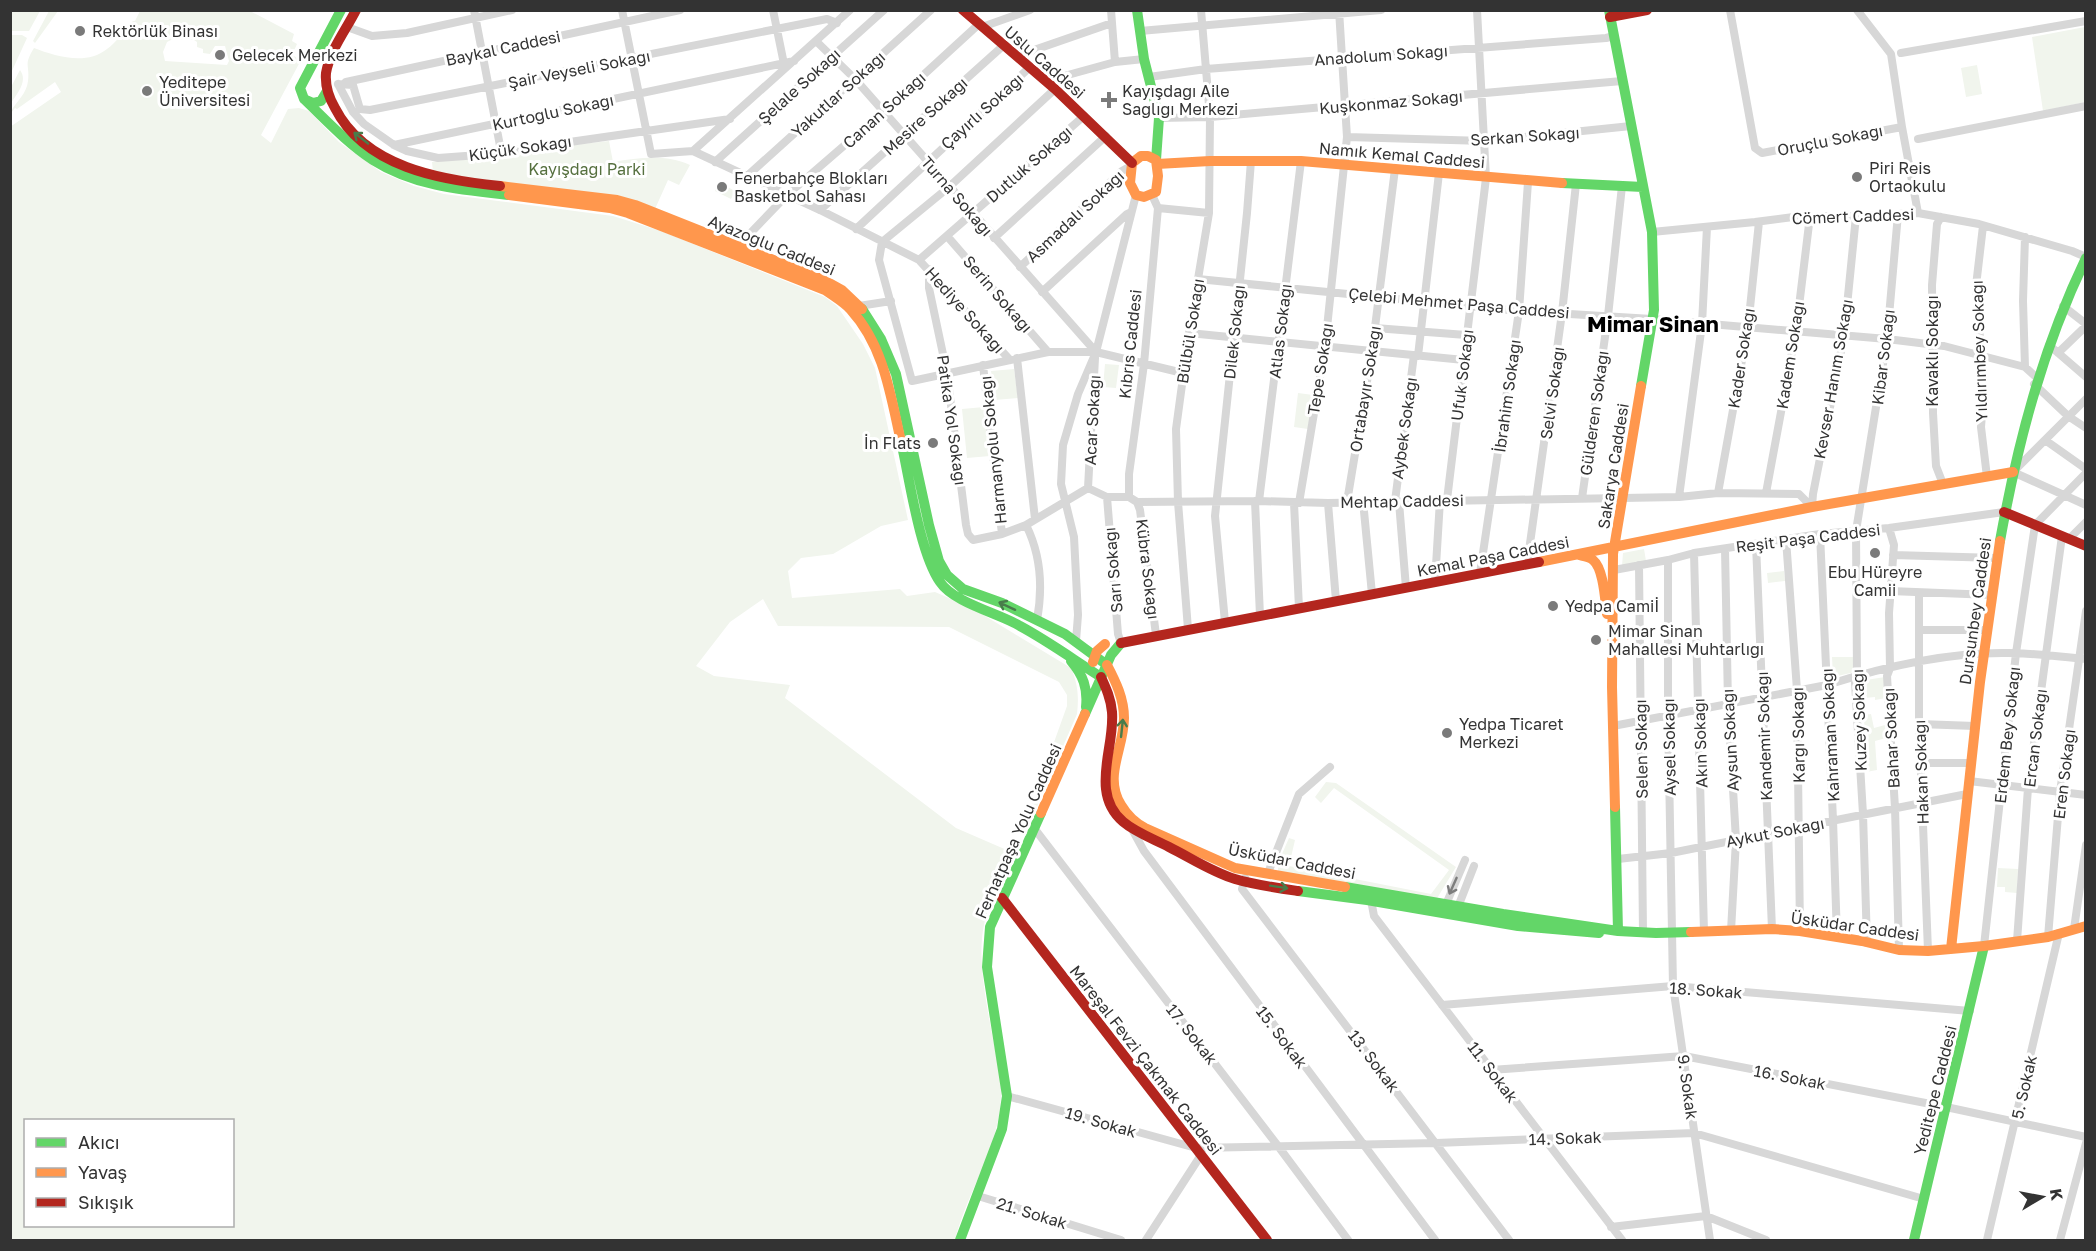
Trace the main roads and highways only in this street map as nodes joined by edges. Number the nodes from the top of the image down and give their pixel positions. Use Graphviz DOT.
graph roads {
  1 [pos="341,10"];
  2 [pos="356,10"];
  3 [pos="963,10"];
  4 [pos="1137,10"];
  5 [pos="1647,10"];
  6 [pos="1610,14"];
  7 [pos="303,81"];
  8 [pos="330,86"];
  9 [pos="304,99"];
  10 [pos="1159,121"];
  11 [pos="1135,161"];
  12 [pos="1157,162"];
  13 [pos="1643,187"];
  14 [pos="2085,257"];
  15 [pos="2085,276"];
  16 [pos="2071,286"];
  17 [pos="2013,472"];
  18 [pos="2004,512"];
  19 [pos="2085,546"];
  20 [pos="1614,548"];
  21 [pos="1578,555"];
  22 [pos="1612,639"];
  23 [pos="1078,642"];
  24 [pos="1121,643"];
  25 [pos="1105,644"];
  26 [pos="1060,650"];
  27 [pos="1094,655"];
  28 [pos="1107,665"];
  29 [pos="1097,673"];
  30 [pos="1107,689"];
  31 [pos="1092,695"];
  32 [pos="1316,888"];
  33 [pos="1002,898"];
  34 [pos="1444,909"];
  35 [pos="2085,926"];
  36 [pos="1618,931"];
  37 [pos="1984,946"];
  38 [pos="1951,949"];
  39 [pos="960,1240"];
  40 [pos="1267,1240"];
  41 [pos="1914,1240"];
  1 -- 7 [label="main road"];
  2 -- 8 [label="main road"];
  3 -- 11 [label="main road, Uslu Caddesi"];
  4 -- 10 [label="main road"];
  5 -- 6 [label="main road"];
  6 -- 13 [label="main road, Sakarya Caddesi"];
  7 -- 8 [label="main road"];
  7 -- 9 [label="main road"];
  8 -- 9 [label="main road"];
  23 -- 8 [label="main road, Ayazoğlu Caddesi, one-way"];
  9 -- 26 [label="main road, Ayazoğlu Caddesi"];
  10 -- 11 [label="main road"];
  10 -- 12 [label="main road"];
  11 -- 12 [label="main road"];
  11 -- 12 [label="main road"];
  12 -- 13 [label="main road, Namık Kemal Caddesi"];
  13 -- 20 [label="main road, Sakarya Caddesi"];
  14 -- 16 [label="main road, Dursunbey Caddesi"];
  15 -- 16 [label="main road"];
  16 -- 17 [label="main road, Dursunbey Caddesi"];
  17 -- 18 [label="main road, Dursunbey Caddesi"];
  17 -- 20 [label="main road, Kemal Paşa Caddesi"];
  18 -- 19 [label="main road"];
  18 -- 38 [label="main road, Dursunbey Caddesi"];
  20 -- 21 [label="main road, Kemal Paşa Caddesi"];
  20 -- 22 [label="main road, Sakarya Caddesi"];
  21 -- 22 [label="main road"];
  21 -- 24 [label="main road, Kemal Paşa Caddesi"];
  22 -- 36 [label="main road, Sakarya Caddesi"];
  23 -- 25 [label="main road, Kemal Paşa Caddesi"];
  23 -- 27 [label="main road, Ayazoğlu Caddesi"];
  24 -- 25 [label="main road, Kemal Paşa Caddesi"];
  24 -- 28 [label="main road"];
  25 -- 27 [label="main road"];
  26 -- 29 [label="main road, Ayazoğlu Caddesi"];
  26 -- 31 [label="main road"];
  27 -- 28 [label="main road, Ayazoğlu Caddesi"];
  27 -- 29 [label="main road"];
  28 -- 29 [label="main road"];
  32 -- 28 [label="main road, Üsküdar Caddesi, one-way"];
  29 -- 30 [label="main road, Üsküdar Caddesi"];
  29 -- 31 [label="main road, Ferhatpaşa Yolu Caddesi"];
  30 -- 31 [label="main road"];
  30 -- 32 [label="main road, Üsküdar Caddesi, one-way"];
  31 -- 33 [label="main road, Ferhatpaşa Yolu Caddesi"];
  32 -- 34 [label="main road, Üsküdar Caddesi"];
  32 -- 34 [label="main road, Üsküdar Caddesi"];
  33 -- 39 [label="main road, Ferhatpaşa Yolu Caddesi"];
  33 -- 40 [label="main road, Mareşal Fevzi Çakmak Caddesi"];
  34 -- 36 [label="main road, Üsküdar Caddesi"];
  35 -- 37 [label="main road, Üsküdar Caddesi"];
  36 -- 38 [label="main road, Üsküdar Caddesi"];
  37 -- 38 [label="main road, Üsküdar Caddesi"];
  37 -- 41 [label="main road, Yeditepe Caddesi"];
}
